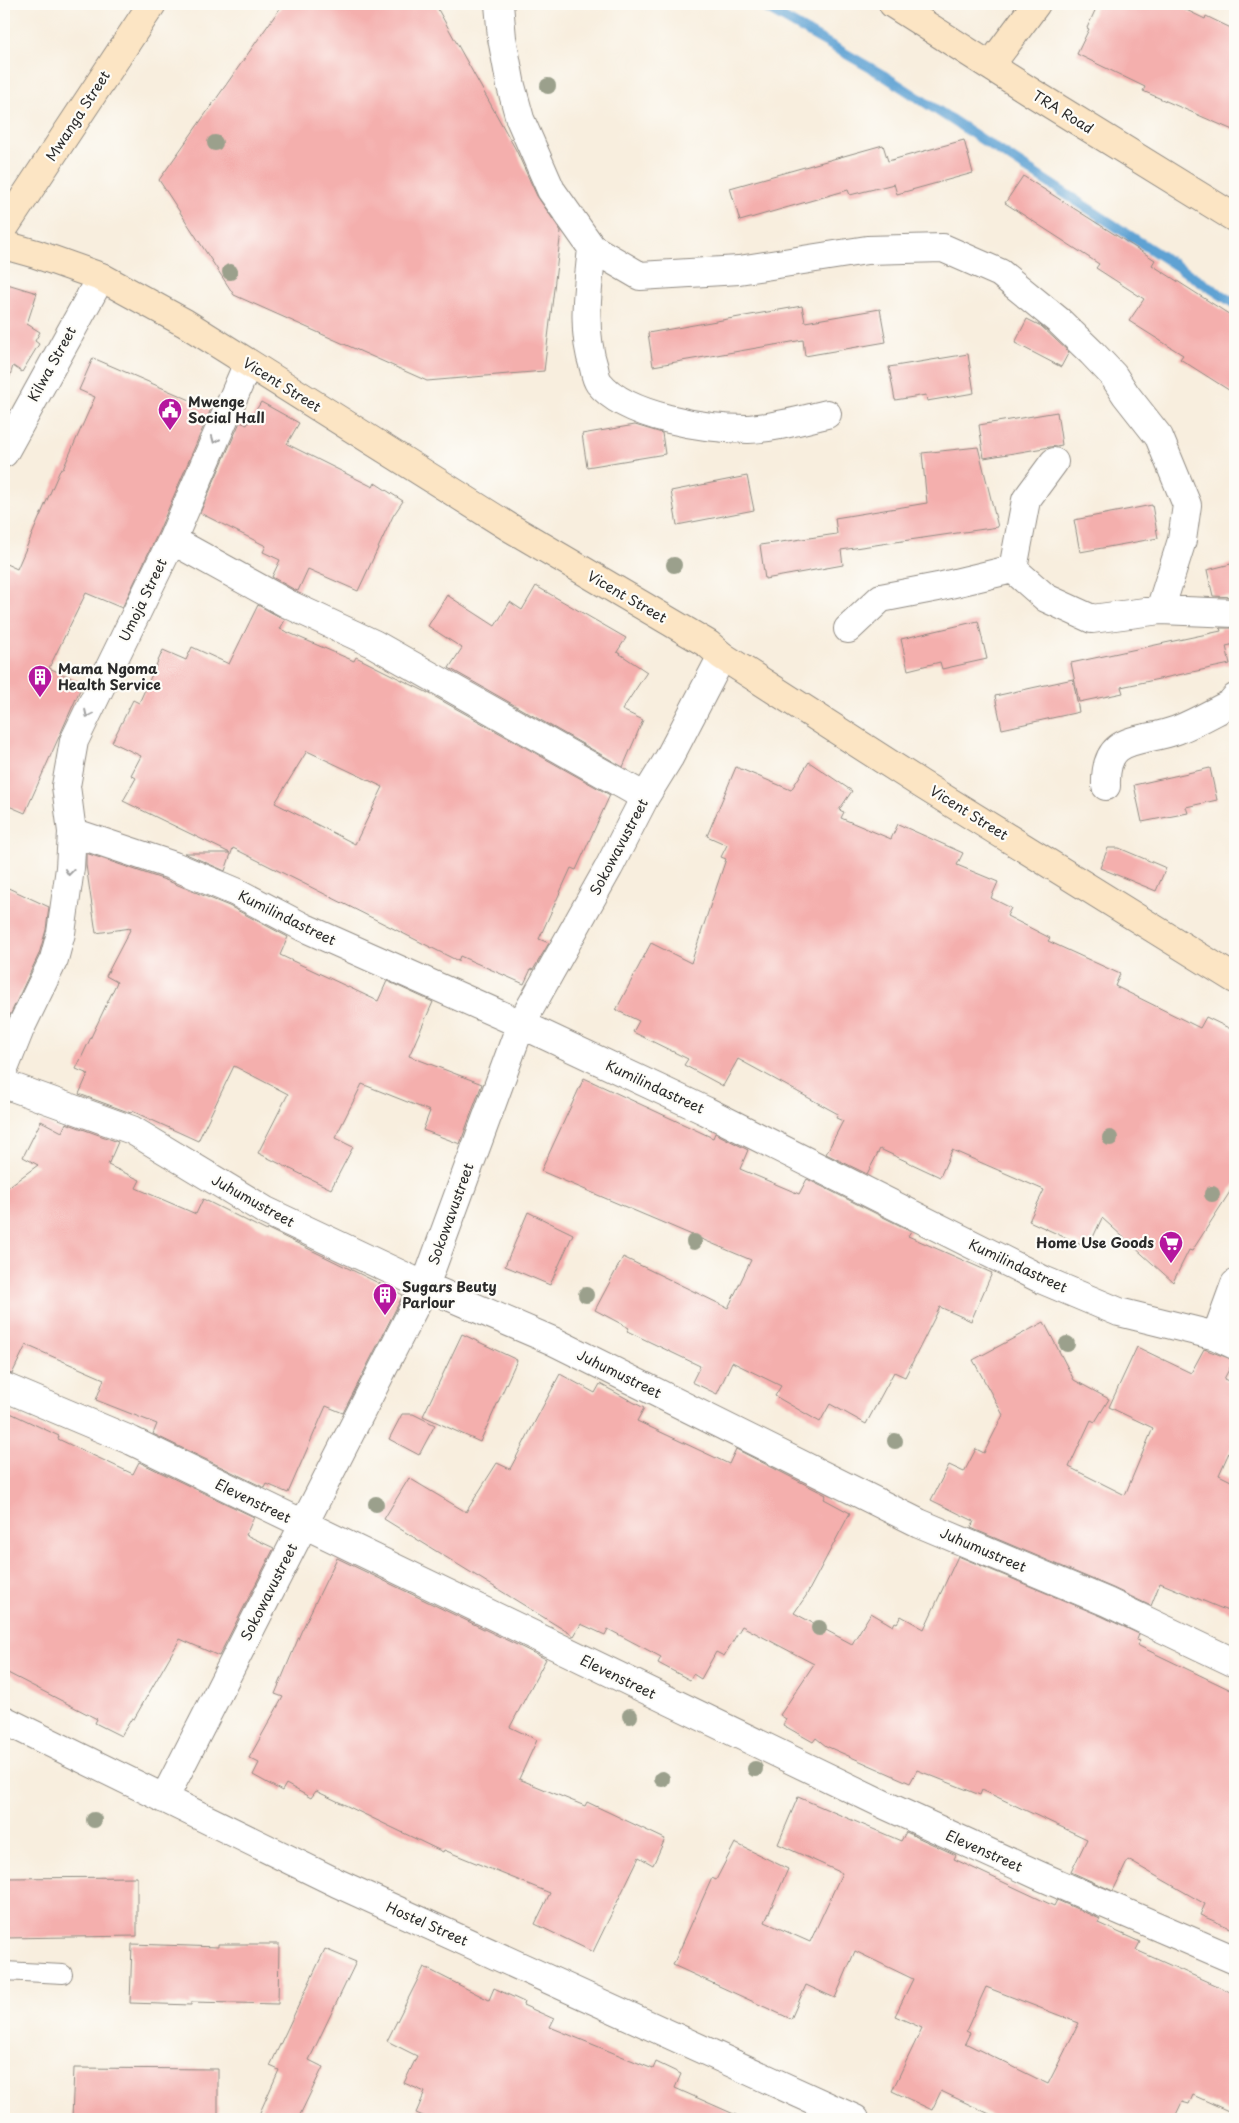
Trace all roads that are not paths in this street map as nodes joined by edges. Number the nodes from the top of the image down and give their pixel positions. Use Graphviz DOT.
graph roads {
  1 [pos="152,4"];
  2 [pos="499,4"];
  3 [pos="893,4"];
  4 [pos="1036,4"];
  5 [pos="990,66"];
  6 [pos="1235,218"];
  7 [pos="4,228"];
  8 [pos="4,245"];
  9 [pos="592,248"];
  10 [pos="101,277"];
  11 [pos="248,363"];
  12 [pos="827,414"];
  13 [pos="4,453"];
  14 [pos="1054,462"];
  15 [pos="172,540"];
  16 [pos="1013,569"];
  17 [pos="1160,610"];
  18 [pos="1235,613"];
  19 [pos="848,629"];
  20 [pos="722,656"];
  21 [pos="1235,698"];
  22 [pos="1106,786"];
  23 [pos="644,797"];
  24 [pos="72,832"];
  25 [pos="1235,979"];
  26 [pos="520,1024"];
  27 [pos="4,1069"];
  28 [pos="4,1084"];
  29 [pos="1235,1284"];
  30 [pos="425,1286"];
  31 [pos="1225,1340"];
  32 [pos="4,1387"];
  33 [pos="303,1525"];
  34 [pos="1235,1663"];
  35 [pos="4,1720"];
  36 [pos="164,1799"];
  37 [pos="1235,1960"];
  38 [pos="4,1970"];
  39 [pos="63,1974"];
  40 [pos="855,2119"];
  1 -- 7 [label="street, Mwanga Street"];
  2 -- 9 [label="street"];
  3 -- 5 [label="street, TRA Road"];
  4 -- 5 [label="street"];
  5 -- 6 [label="street, TRA Road"];
  8 -- 10 [label="street, Vicent Street"];
  9 -- 12 [label="street"];
  9 -- 17 [label="street"];
  10 -- 11 [label="street, Vicent Street"];
  10 -- 13 [label="street, Kilwa Street"];
  11 -- 15 [label="street, Umoja Street, one-way"];
  11 -- 20 [label="street, Vicent Street"];
  14 -- 16 [label="street"];
  15 -- 23 [label="street"];
  15 -- 24 [label="street, Umoja Street, one-way"];
  16 -- 17 [label="street"];
  16 -- 19 [label="street"];
  17 -- 18 [label="street"];
  20 -- 23 [label="street, Sokowavustreet"];
  20 -- 25 [label="street, Vicent Street"];
  21 -- 22 [label="street"];
  23 -- 26 [label="street, Sokowavustreet"];
  24 -- 26 [label="street, Kumilindastreet"];
  24 -- 27 [label="street, Umoja Street, one-way"];
  26 -- 30 [label="street, Sokowavustreet"];
  26 -- 31 [label="street, Kumilindastreet"];
  28 -- 30 [label="street, Juhumustreet"];
  29 -- 31 [label="street"];
  30 -- 33 [label="street, Sokowavustreet"];
  30 -- 34 [label="street, Juhumustreet"];
  32 -- 33 [label="street, Elevenstreet"];
  33 -- 36 [label="street, Sokowavustreet"];
  33 -- 37 [label="street, Elevenstreet"];
  35 -- 36 [label="street, Hostel Street"];
  36 -- 40 [label="street, Hostel Street"];
  38 -- 39 [label="lane"];
}
